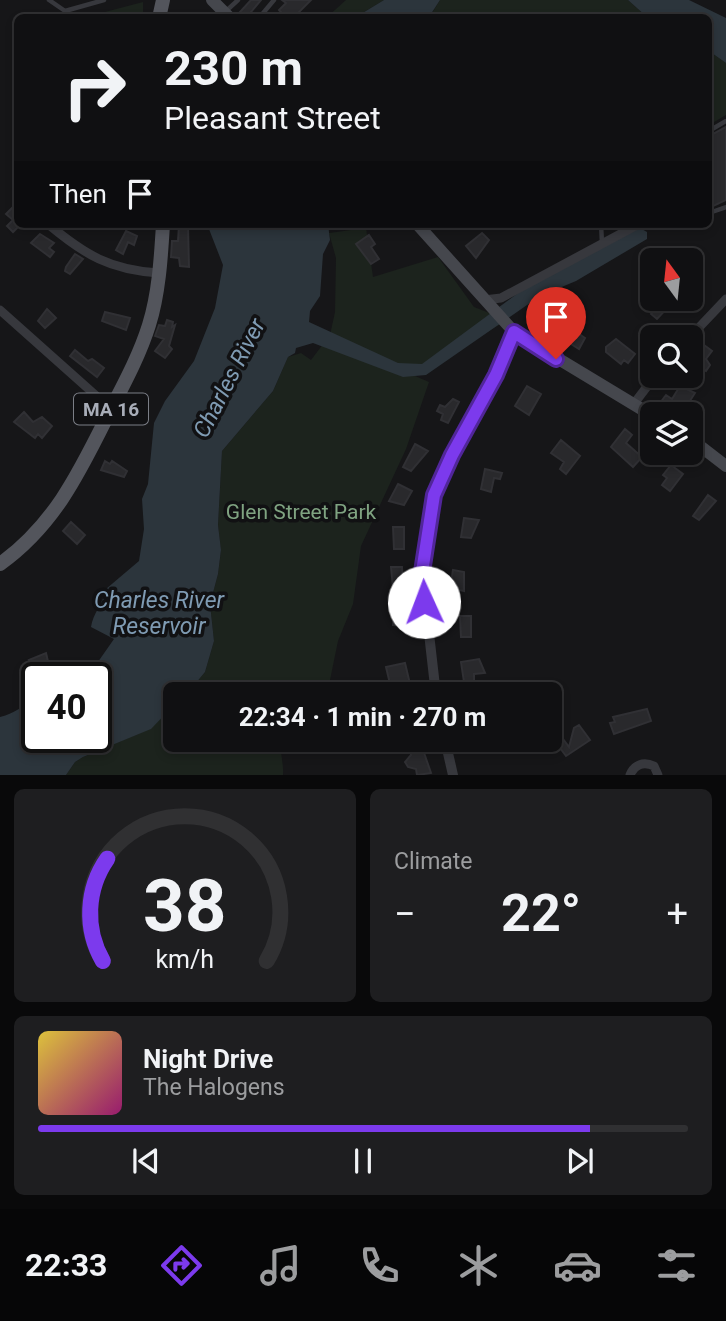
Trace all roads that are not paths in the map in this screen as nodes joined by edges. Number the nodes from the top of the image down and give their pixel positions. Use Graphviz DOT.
graph roads {
  1 [pos="49,0"];
  2 [pos="104,0"];
  3 [pos="212,0"];
  4 [pos="274,0"];
  5 [pos="226,14"];
  6 [pos="262,14"];
  7 [pos="53,228"];
  8 [pos="163,228"];
  9 [pos="421,228"];
  10 [pos="601,228"];
  11 [pos="632,228"];
  12 [pos="602,244"];
  13 [pos="159,274"];
  14 [pos="726,299"];
  15 [pos="488,305"];
  16 [pos="0,310"];
  17 [pos="701,325"];
  18 [pos="510,328"];
  19 [pos="646,388"];
  20 [pos="633,405"];
  21 [pos="111,409"];
  22 [pos="640,409"];
  23 [pos="703,448"];
  24 [pos="726,466"];
  25 [pos="0,564"];
  26 [pos="435,682"];
  27 [pos="448,752"];
  28 [pos="453,775"];
  29 [pos="630,775"];
  30 [pos="658,775"];
  1 -- 2 [label="lane"];
  3 -- 5 [label="main road"];
  4 -- 6 [label="lane"];
  7 -- 13 [label="street"];
  8 -- 13 [label="main road, MA 16"];
  9 -- 15 [label="main road"];
  10 -- 12 [label="lane"];
  11 -- 12 [label="street"];
  12 -- 15 [label="street"];
  13 -- 21 [label="main road, MA 16"];
  14 -- 17 [label="street"];
  15 -- 18 [label="main road"];
  16 -- 21 [label="street"];
  18 -- 20 [label="main road"];
  18 -- 26 [label="street"];
  19 -- 20 [label="street"];
  20 -- 22 [label="main road"];
  21 -- 25 [label="main road, MA 16"];
  23 -- 24 [label="main road"];
  27 -- 28 [label="street"];
  29 -- 30 [label="street"];
}
